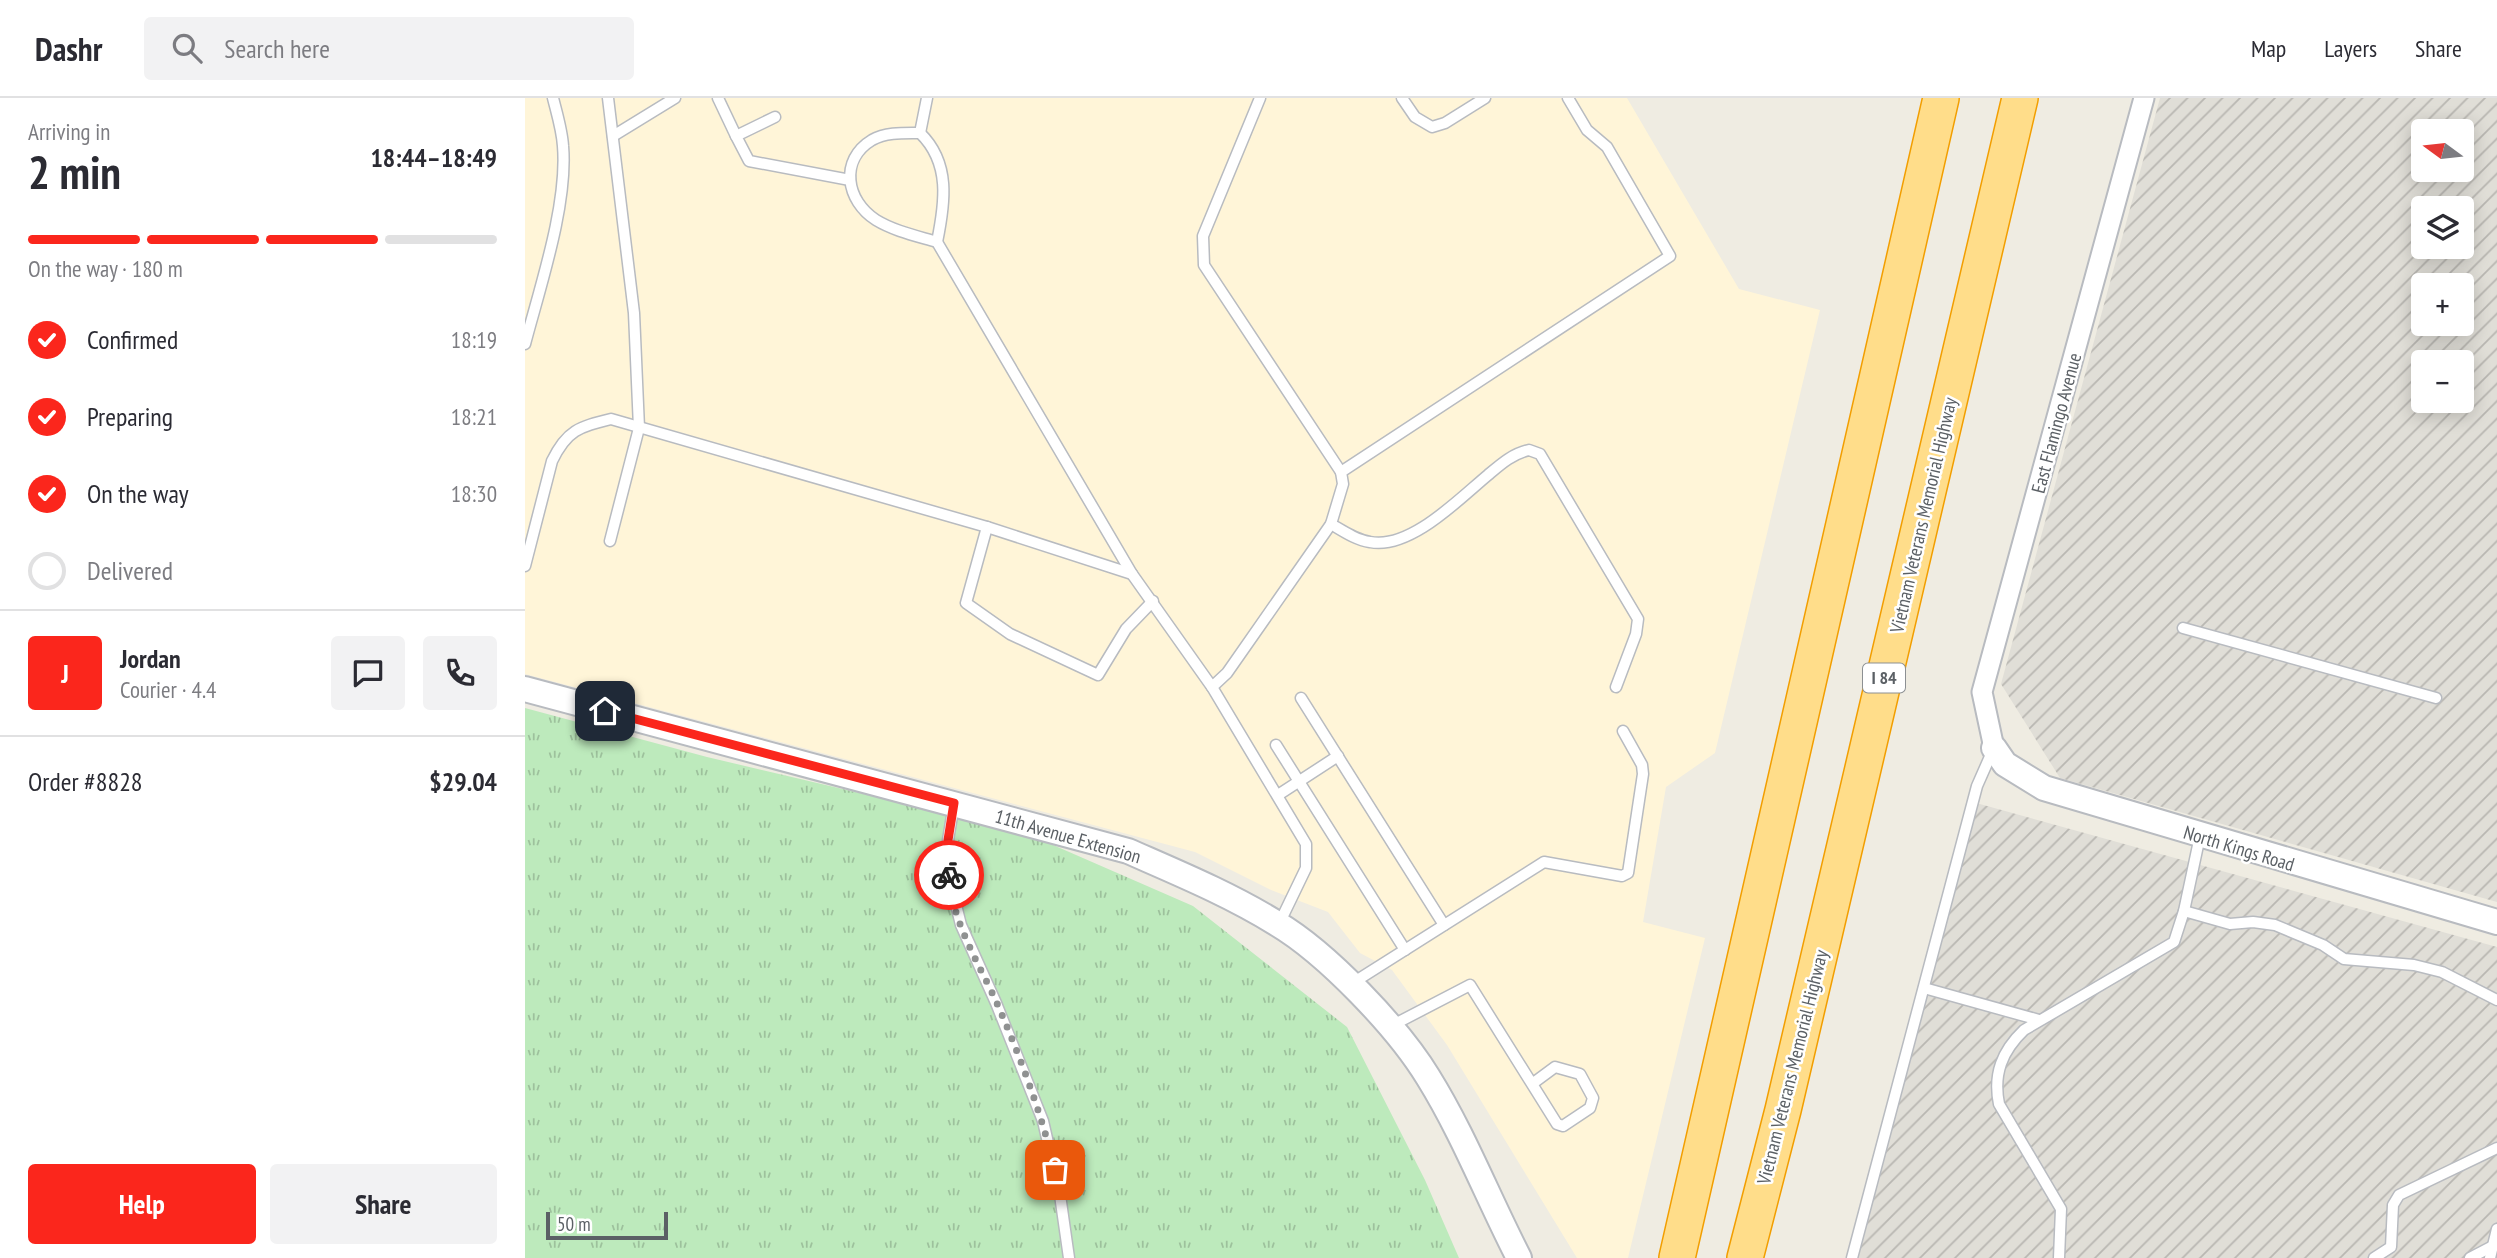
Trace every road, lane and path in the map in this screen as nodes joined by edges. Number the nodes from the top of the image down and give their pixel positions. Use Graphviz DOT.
graph roads {
  1 [pos="553,98"];
  2 [pos="608,98"];
  3 [pos="675,98"];
  4 [pos="718,98"];
  5 [pos="927,98"];
  6 [pos="1260,98"];
  7 [pos="1402,98"];
  8 [pos="1485,98"];
  9 [pos="1568,98"];
  10 [pos="1941,98"];
  11 [pos="2020,98"];
  12 [pos="2144,98"];
  13 [pos="775,117"];
  14 [pos="920,133"];
  15 [pos="613,136"];
  16 [pos="736,136"];
  17 [pos="850,180"];
  18 [pos="937,242"];
  19 [pos="525,344"];
  20 [pos="639,428"];
  21 [pos="1341,472"];
  22 [pos="1331,524"];
  23 [pos="987,527"];
  24 [pos="610,541"];
  25 [pos="525,566"];
  26 [pos="1132,573"];
  27 [pos="1153,601"];
  28 [pos="2183,628"];
  29 [pos="1212,687"];
  30 [pos="1616,687"];
  31 [pos="525,690"];
  32 [pos="1301,698"];
  33 [pos="2436,698"];
  34 [pos="1623,731"];
  35 [pos="1276,745"];
  36 [pos="1994,748"];
  37 [pos="1338,755"];
  38 [pos="1299,781"];
  39 [pos="1278,795"];
  40 [pos="954,803"];
  41 [pos="2200,836"];
  42 [pos="2184,911"];
  43 [pos="2497,922"];
  44 [pos="1279,924"];
  45 [pos="1444,925"];
  46 [pos="1405,950"];
  47 [pos="1350,985"];
  48 [pos="1924,988"];
  49 [pos="2497,1000"];
  50 [pos="2039,1020"];
  51 [pos="1390,1026"];
  52 [pos="1532,1084"];
  53 [pos="2497,1148"];
  54 [pos="2497,1229"];
  55 [pos="2493,1246"];
  56 [pos="1069,1258"];
  57 [pos="1519,1258"];
  58 [pos="1677,1258"];
  59 [pos="1745,1258"];
  60 [pos="1852,1258"];
  61 [pos="2059,1258"];
  62 [pos="2374,1258"];
  63 [pos="2470,1258"];
  64 [pos="2490,1258"];
  1 -- 19 [label="lane"];
  2 -- 15 [label="lane"];
  3 -- 15 [label="lane"];
  4 -- 16 [label="lane"];
  5 -- 14 [label="lane"];
  6 -- 21 [label="lane"];
  7 -- 8 [label="lane"];
  9 -- 21 [label="lane"];
  10 -- 58 [label="highway"];
  11 -- 59 [label="highway, Vietnam Veterans Memorial Highway / I 84"];
  12 -- 36 [label="street, East Flamingo Avenue"];
  13 -- 16 [label="lane"];
  14 -- 17 [label="lane"];
  14 -- 18 [label="lane"];
  15 -- 20 [label="lane"];
  16 -- 17 [label="lane"];
  17 -- 18 [label="lane"];
  18 -- 26 [label="lane"];
  20 -- 23 [label="lane"];
  20 -- 24 [label="lane"];
  20 -- 25 [label="lane"];
  21 -- 22 [label="lane"];
  22 -- 29 [label="lane"];
  22 -- 30 [label="lane"];
  23 -- 26 [label="lane"];
  23 -- 27 [label="lane"];
  26 -- 27 [label="lane"];
  27 -- 29 [label="lane"];
  28 -- 33 [label="lane"];
  29 -- 39 [label="lane"];
  31 -- 40 [label="street, 11th Avenue Extension"];
  32 -- 37 [label="lane"];
  34 -- 45 [label="lane"];
  35 -- 38 [label="lane"];
  36 -- 41 [label="street, North Kings Road"];
  36 -- 48 [label="lane"];
  37 -- 38 [label="lane"];
  37 -- 45 [label="lane"];
  38 -- 39 [label="lane"];
  38 -- 46 [label="lane"];
  39 -- 44 [label="lane"];
  40 -- 44 [label="street, 11th Avenue Extension"];
  40 -- 56 [label="lane"];
  41 -- 42 [label="lane"];
  41 -- 43 [label="street, North Kings Road"];
  42 -- 49 [label="lane"];
  42 -- 50 [label="lane"];
  44 -- 47 [label="street, 11th Avenue Extension"];
  45 -- 46 [label="lane"];
  46 -- 47 [label="lane"];
  47 -- 51 [label="street, 11th Avenue Extension"];
  48 -- 50 [label="lane"];
  48 -- 60 [label="lane"];
  50 -- 61 [label="lane"];
  51 -- 52 [label="lane"];
  51 -- 57 [label="street, 11th Avenue Extension"];
  52 -- 52 [label="lane"];
  53 -- 62 [label="lane"];
  54 -- 55 [label="lane"];
  55 -- 63 [label="lane"];
  55 -- 64 [label="lane"];
}
